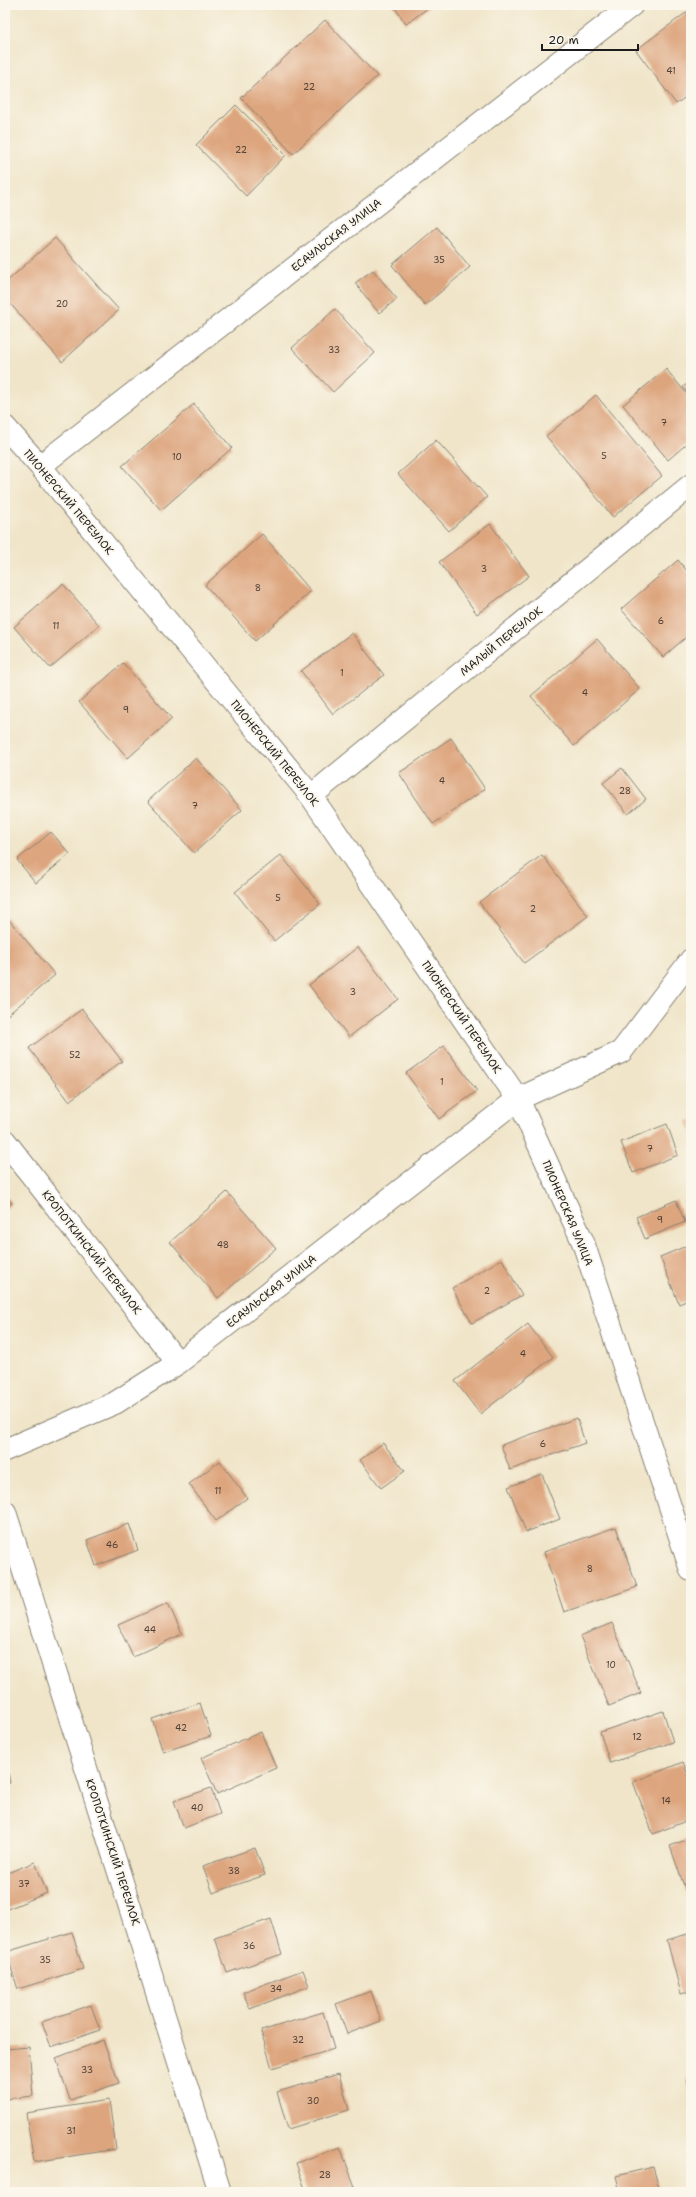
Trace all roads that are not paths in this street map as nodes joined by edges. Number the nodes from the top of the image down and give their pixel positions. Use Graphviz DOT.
graph roads {
  1 [pos="632,5"];
  2 [pos="5,427"];
  3 [pos="40,466"];
  4 [pos="691,485"];
  5 [pos="311,796"];
  6 [pos="691,960"];
  7 [pos="518,1099"];
  8 [pos="5,1141"];
  9 [pos="178,1363"];
  10 [pos="5,1450"];
  11 [pos="5,1512"];
  12 [pos="691,1570"];
  13 [pos="220,2192"];
  1 -- 3 [label="street, ЕСАУЛЬСКАЯ УЛИЦА"];
  2 -- 3 [label="street, ПИОНЕРСКИЙ ПЕРЕУЛОК"];
  3 -- 5 [label="street, ПИОНЕРСКИЙ ПЕРЕУЛОК"];
  4 -- 5 [label="street, МАЛЫЙ ПЕРЕУЛОК"];
  5 -- 7 [label="street, ПИОНЕРСКИЙ ПЕРЕУЛОК"];
  6 -- 7 [label="street"];
  7 -- 9 [label="street, ЕСАУЛЬСКАЯ УЛИЦА"];
  7 -- 12 [label="street, ПИОНЕРСКАЯ УЛИЦА"];
  8 -- 9 [label="street, КРОПОТКИНСКИЙ ПЕРЕУЛОК"];
  9 -- 10 [label="street, ЕСАУЛЬСКАЯ УЛИЦА"];
  11 -- 13 [label="street, КРОПОТКИНСКИЙ ПЕРЕУЛОК"];
}
